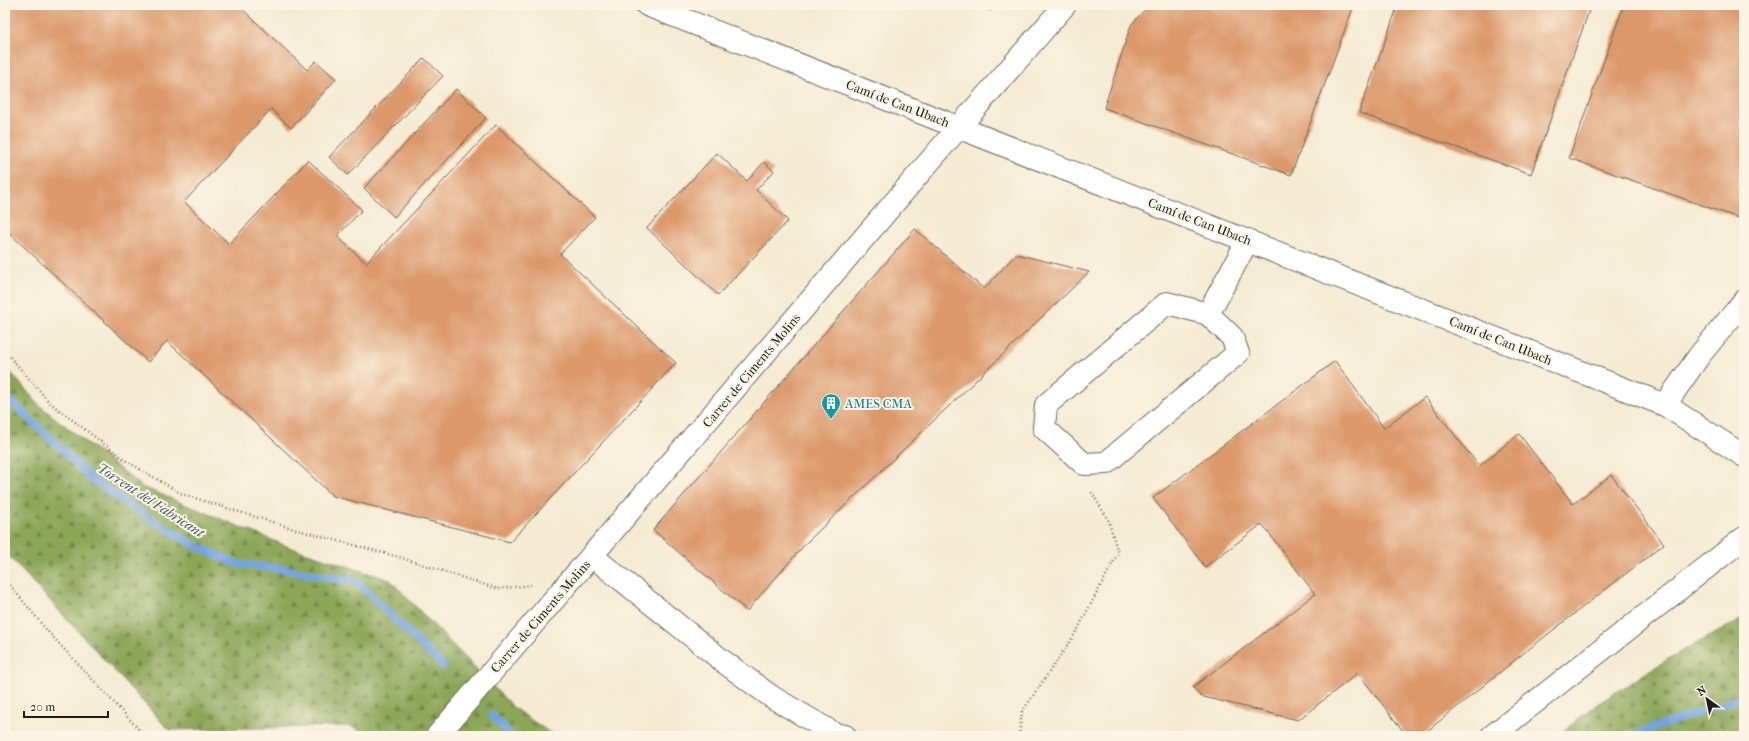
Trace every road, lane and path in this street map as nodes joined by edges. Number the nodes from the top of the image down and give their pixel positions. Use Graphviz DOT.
graph roads {
  1 [pos="647,5"];
  2 [pos="1065,5"];
  3 [pos="959,127"];
  4 [pos="1248,240"];
  5 [pos="1744,301"];
  6 [pos="1208,314"];
  7 [pos="5,351"];
  8 [pos="1665,405"];
  9 [pos="1744,456"];
  10 [pos="1084,464"];
  11 [pos="1744,538"];
  12 [pos="592,556"];
  13 [pos="5,579"];
  14 [pos="571,580"];
  15 [pos="145,736"];
  16 [pos="437,736"];
  17 [pos="845,736"];
  18 [pos="1019,736"];
  19 [pos="1492,736"];
  1 -- 3 [label="street, Camí de Can Ubach"];
  2 -- 3 [label="street, Carrer de Ciments Molins"];
  3 -- 4 [label="street, Camí de Can Ubach"];
  3 -- 12 [label="street, Carrer de Ciments Molins"];
  4 -- 6 [label="street"];
  4 -- 8 [label="street, Camí de Can Ubach"];
  5 -- 8 [label="street"];
  6 -- 10 [label="street"];
  6 -- 10 [label="street"];
  7 -- 14 [label="path"];
  8 -- 9 [label="street, Camí de Can Ubach"];
  10 -- 18 [label="path"];
  11 -- 19 [label="street"];
  12 -- 14 [label="street, Carrer de Ciments Molins"];
  12 -- 17 [label="street"];
  13 -- 15 [label="path"];
  14 -- 16 [label="street, Carrer de Ciments Molins"];
}
